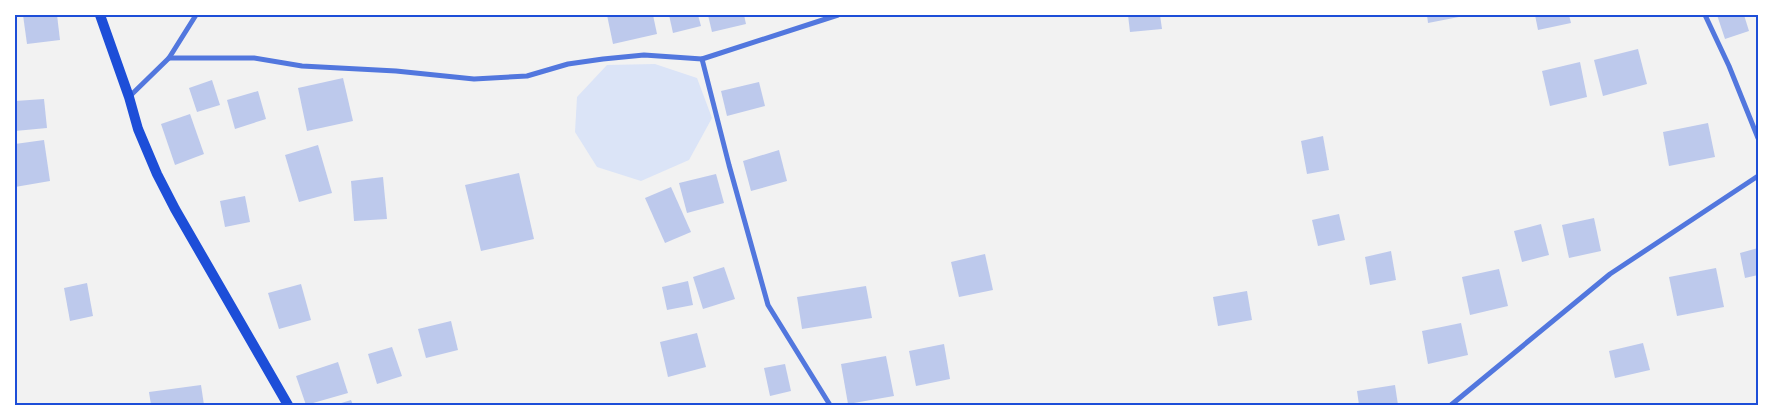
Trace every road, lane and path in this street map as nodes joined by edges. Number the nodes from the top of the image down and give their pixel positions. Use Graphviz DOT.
graph roads {
  1 [pos="100,15"];
  2 [pos="196,15"];
  3 [pos="838,15"];
  4 [pos="1705,15"];
  5 [pos="169,58"];
  6 [pos="702,59"];
  7 [pos="129,97"];
  8 [pos="1758,138"];
  9 [pos="1758,176"];
  10 [pos="288,405"];
  11 [pos="830,405"];
  12 [pos="1450,405"];
  1 -- 7 [label="main road"];
  2 -- 5 [label="street"];
  3 -- 6 [label="street"];
  4 -- 8 [label="street"];
  5 -- 6 [label="street"];
  5 -- 7 [label="street"];
  6 -- 11 [label="street"];
  7 -- 10 [label="main road"];
  9 -- 12 [label="street"];
}
